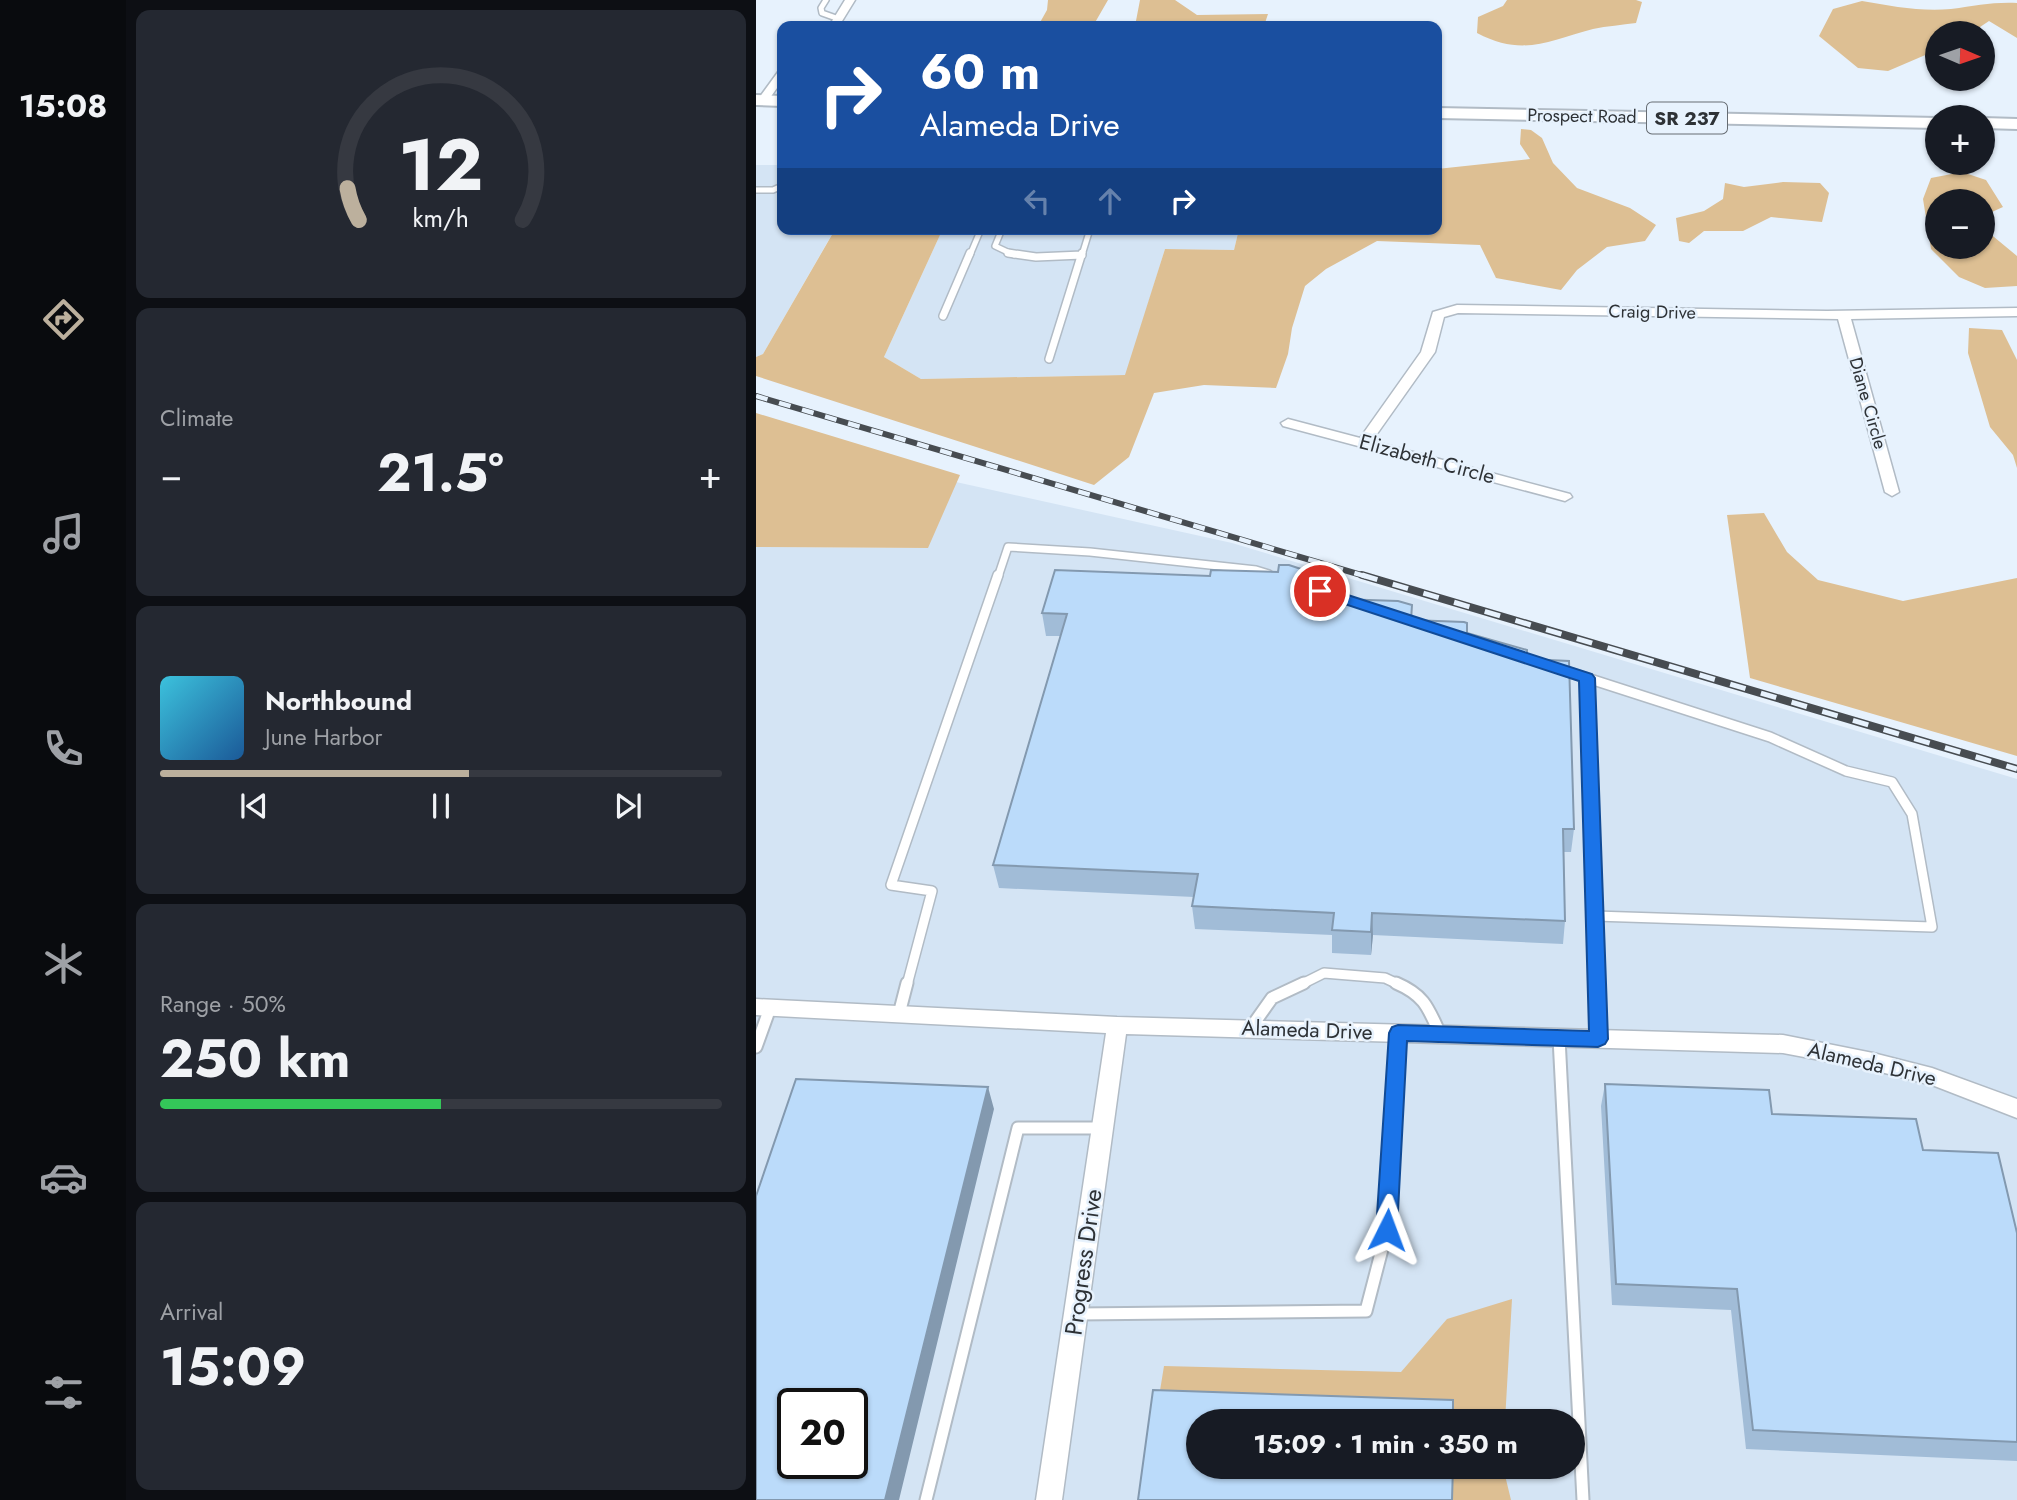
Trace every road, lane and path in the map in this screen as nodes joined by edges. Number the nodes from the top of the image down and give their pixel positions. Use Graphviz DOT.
graph roads {
  1 [pos="826,0"];
  2 [pos="850,0"];
  3 [pos="833,21"];
  4 [pos="837,21"];
  5 [pos="777,80"];
  6 [pos="759,100"];
  7 [pos="777,101"];
  8 [pos="1442,113"];
  9 [pos="1925,122"];
  10 [pos="1995,123"];
  11 [pos="2017,124"];
  12 [pos="777,187"];
  13 [pos="756,190"];
  14 [pos="978,235"];
  15 [pos="1000,235"];
  16 [pos="1088,235"];
  17 [pos="1082,255"];
  18 [pos="2017,312"];
  19 [pos="1843,315"];
  20 [pos="943,316"];
  21 [pos="1049,359"];
  22 [pos="1288,423"];
  23 [pos="1364,442"];
  24 [pos="1892,492"];
  25 [pos="1565,497"];
  26 [pos="1279,578"];
  27 [pos="1547,665"];
  28 [pos="1587,678"];
  29 [pos="1594,916"];
  30 [pos="763,1007"];
  31 [pos="899,1014"];
  32 [pos="1117,1025"];
  33 [pos="1250,1029"];
  34 [pos="1398,1033"];
  35 [pos="1440,1034"];
  36 [pos="1559,1038"];
  37 [pos="1598,1039"];
  38 [pos="756,1047"];
  39 [pos="2017,1109"];
  40 [pos="1102,1128"];
  41 [pos="1076,1314"];
  42 [pos="926,1500"];
  43 [pos="1049,1500"];
  44 [pos="1583,1500"];
  1 -- 3 [label="lane"];
  2 -- 4 [label="street"];
  5 -- 6 [label="street"];
  6 -- 7 [label="main road"];
  8 -- 9 [label="main road, Prospect Road / SR 237"];
  10 -- 11 [label="main road"];
  12 -- 13 [label="lane"];
  14 -- 20 [label="lane"];
  15 -- 17 [label="lane"];
  16 -- 17 [label="lane"];
  17 -- 21 [label="lane"];
  18 -- 19 [label="street, Craig Drive"];
  19 -- 23 [label="street, Craig Drive"];
  19 -- 24 [label="street, Diane Circle"];
  22 -- 23 [label="street, Elizabeth Circle"];
  23 -- 25 [label="street, Elizabeth Circle"];
  26 -- 31 [label="lane"];
  27 -- 28 [label="lane"];
  28 -- 29 [label="lane"];
  28 -- 29 [label="lane"];
  29 -- 37 [label="lane"];
  30 -- 31 [label="street, Alameda Drive"];
  30 -- 38 [label="lane"];
  31 -- 32 [label="street, Alameda Drive"];
  32 -- 33 [label="street, Alameda Drive"];
  32 -- 40 [label="street, Progress Drive"];
  33 -- 34 [label="street, Alameda Drive"];
  33 -- 35 [label="lane"];
  34 -- 35 [label="street, Alameda Drive"];
  34 -- 41 [label="lane"];
  35 -- 36 [label="street, Alameda Drive"];
  36 -- 37 [label="street, Alameda Drive"];
  36 -- 44 [label="lane"];
  37 -- 39 [label="street, Alameda Drive"];
  40 -- 41 [label="street, Progress Drive"];
  40 -- 42 [label="lane"];
  41 -- 43 [label="street, Progress Drive"];
}
